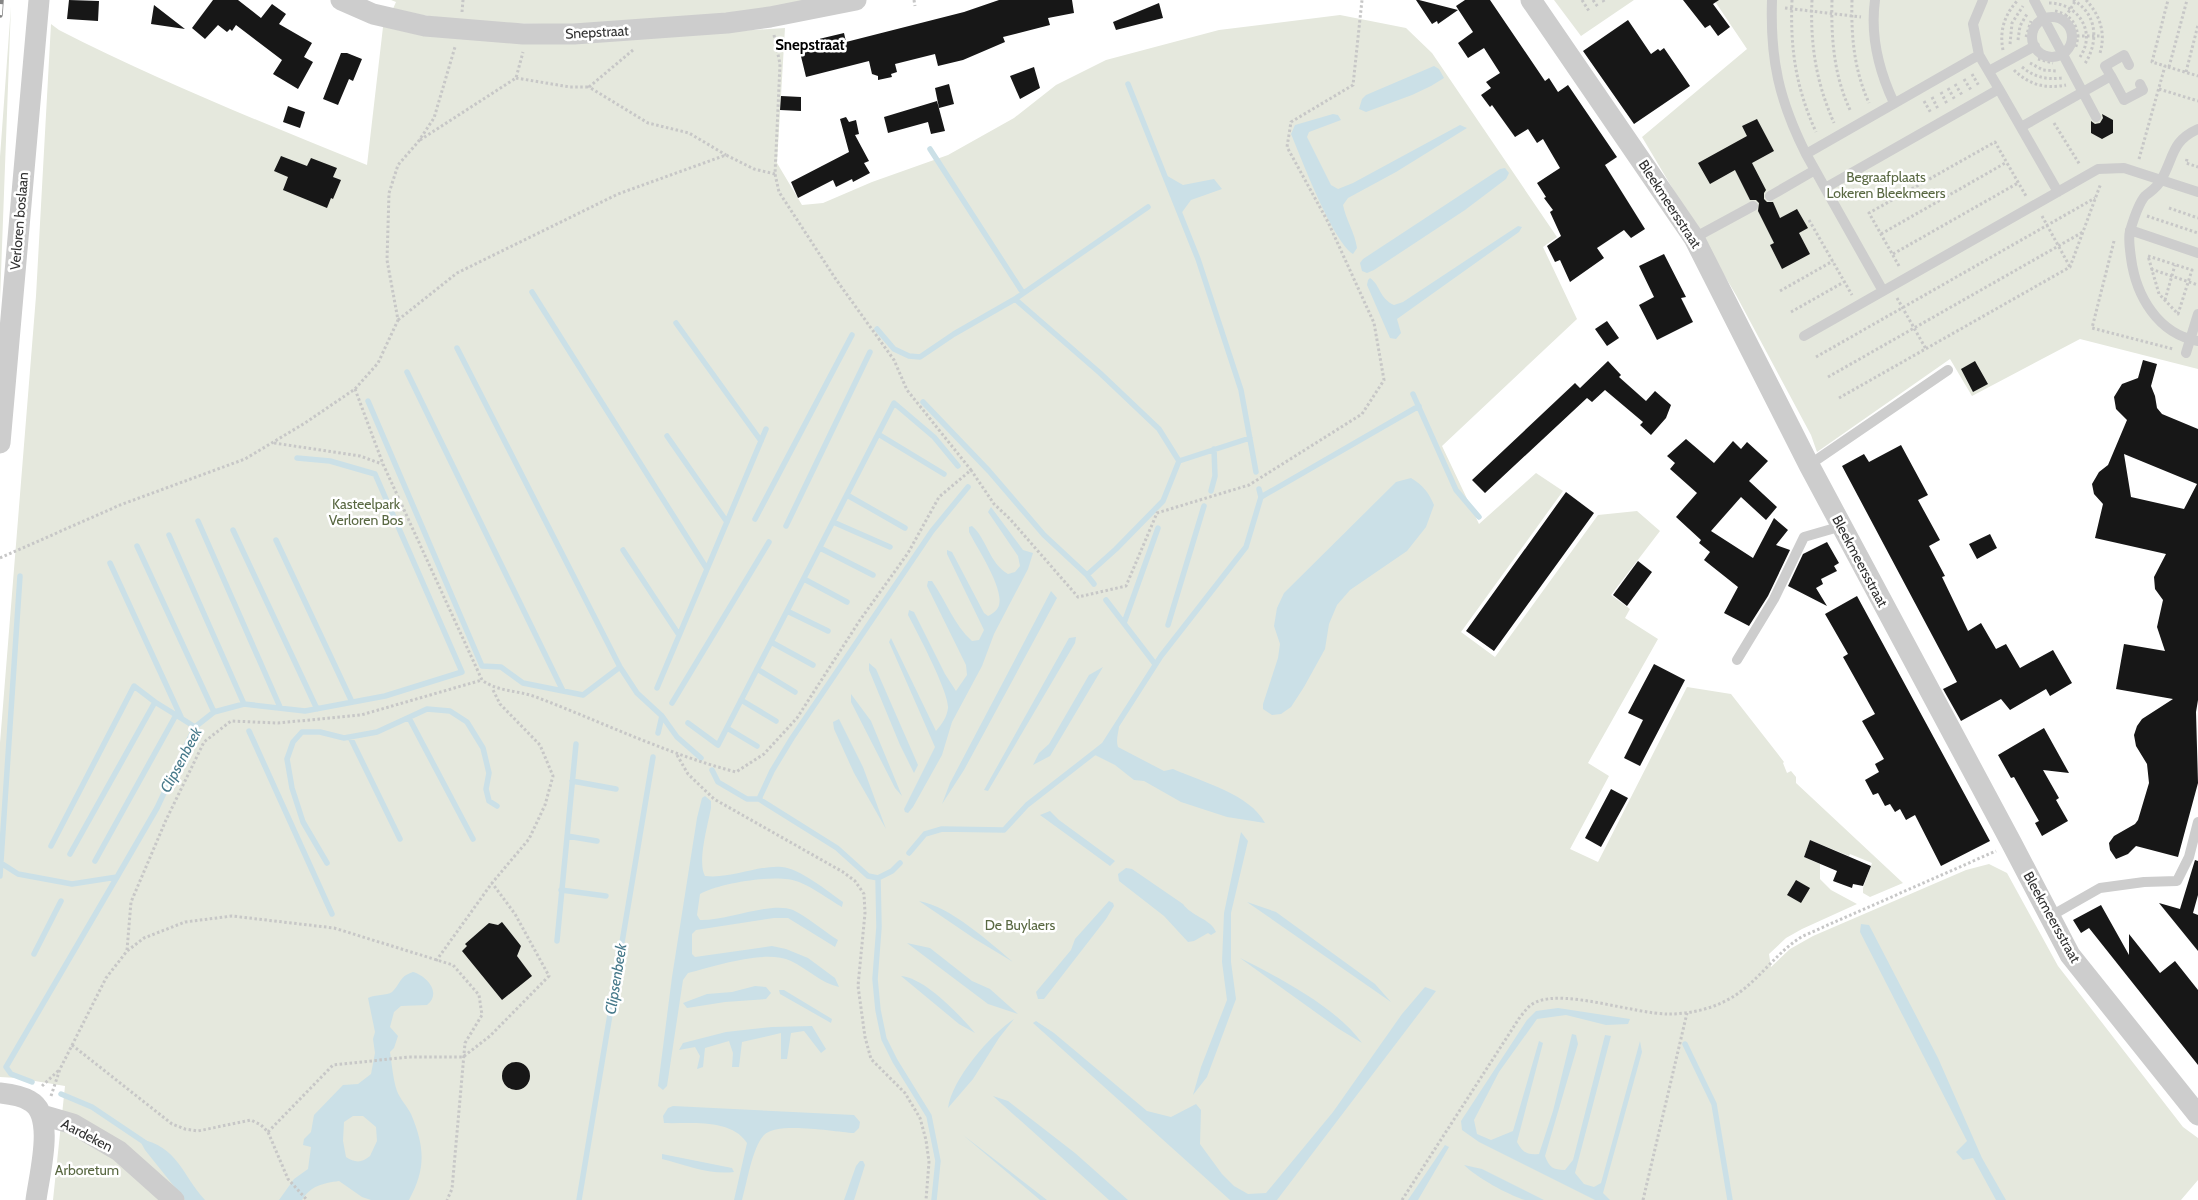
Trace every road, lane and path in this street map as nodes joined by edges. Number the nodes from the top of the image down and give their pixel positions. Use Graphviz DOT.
graph roads {
  1 [pos="39,0"];
  2 [pos="341,0"];
  3 [pos="856,0"];
  4 [pos="914,0"];
  5 [pos="1362,0"];
  6 [pos="1531,0"];
  7 [pos="1582,0"];
  8 [pos="1593,0"];
  9 [pos="1792,0"];
  10 [pos="1812,0"];
  11 [pos="1832,0"];
  12 [pos="1852,0"];
  13 [pos="1875,0"];
  14 [pos="1983,0"];
  15 [pos="2034,0"];
  16 [pos="2075,0"];
  17 [pos="2086,0"];
  18 [pos="2168,0"];
  19 [pos="2187,0"];
  20 [pos="2047,2"];
  21 [pos="1772,4"];
  22 [pos="915,6"];
  23 [pos="1598,7"];
  24 [pos="2071,8"];
  25 [pos="1792,9"];
  26 [pos="1590,11"];
  27 [pos="1812,11"];
  28 [pos="2052,11"];
  29 [pos="1832,14"];
  30 [pos="1852,16"];
  31 [pos="770,17"];
  32 [pos="1874,18"];
  33 [pos="2065,18"];
  34 [pos="2044,19"];
  35 [pos="2198,25"];
  36 [pos="658,28"];
  37 [pos="458,30"];
  38 [pos="523,34"];
  39 [pos="2075,36"];
  40 [pos="2086,36"];
  41 [pos="2094,36"];
  42 [pos="2102,36"];
  43 [pos="2035,46"];
  44 [pos="2074,52"];
  45 [pos="2063,54"];
  46 [pos="1979,55"];
  47 [pos="2078,60"];
  48 [pos="2097,60"];
  49 [pos="2129,65"];
  50 [pos="2167,66"];
  51 [pos="2082,67"];
  52 [pos="1989,71"];
  53 [pos="2186,72"];
  54 [pos="1941,76"];
  55 [pos="2110,76"];
  56 [pos="2198,76"];
  57 [pos="516,78"];
  58 [pos="2140,84"];
  59 [pos="590,88"];
  60 [pos="1998,89"];
  61 [pos="2159,89"];
  62 [pos="2083,92"];
  63 [pos="2198,101"];
  64 [pos="1894,103"];
  65 [pos="1961,110"];
  66 [pos="2047,112"];
  67 [pos="1874,115"];
  68 [pos="2096,117"];
  69 [pos="1857,124"];
  70 [pos="2021,127"];
  71 [pos="2198,129"];
  72 [pos="1839,135"];
  73 [pos="418,142"];
  74 [pos="1822,144"];
  75 [pos="1806,154"];
  76 [pos="726,155"];
  77 [pos="2188,156"];
  78 [pos="2007,162"];
  79 [pos="2198,167"];
  80 [pos="2098,168"];
  81 [pos="1815,170"];
  82 [pos="2135,172"];
  83 [pos="775,174"];
  84 [pos="2086,175"];
  85 [pos="2161,180"];
  86 [pos="2018,183"];
  87 [pos="1825,188"];
  88 [pos="2058,192"];
  89 [pos="2198,192"];
  90 [pos="1770,196"];
  91 [pos="2096,197"];
  92 [pos="2033,205"];
  93 [pos="1753,206"];
  94 [pos="2169,208"];
  95 [pos="2137,213"];
  96 [pos="2198,218"];
  97 [pos="1809,220"];
  98 [pos="2047,225"];
  99 [pos="2130,230"];
  100 [pos="2083,232"];
  101 [pos="2198,233"];
  102 [pos="1881,234"];
  103 [pos="1694,238"];
  104 [pos="2115,240"];
  105 [pos="2059,246"];
  106 [pos="2198,253"];
  107 [pos="1893,254"];
  108 [pos="1833,262"];
  109 [pos="2176,265"];
  110 [pos="2070,267"];
  111 [pos="2150,269"];
  112 [pos="2172,276"];
  113 [pos="1906,278"];
  114 [pos="1844,282"];
  115 [pos="2188,282"];
  116 [pos="2198,285"];
  117 [pos="1887,289"];
  118 [pos="1780,292"];
  119 [pos="2164,300"];
  120 [pos="1858,305"];
  121 [pos="1902,307"];
  122 [pos="1792,312"];
  123 [pos="2198,314"];
  124 [pos="398,320"];
  125 [pos="1914,328"];
  126 [pos="1804,336"];
  127 [pos="2194,340"];
  128 [pos="1926,349"];
  129 [pos="2186,353"];
  130 [pos="1816,356"];
  131 [pos="1948,370"];
  132 [pos="1828,377"];
  133 [pos="355,389"];
  134 [pos="1839,398"];
  135 [pos="0,442"];
  136 [pos="273,443"];
  137 [pos="383,464"];
  138 [pos="1809,465"];
  139 [pos="972,470"];
  140 [pos="1842,526"];
  141 [pos="0,558"];
  142 [pos="1738,660"];
  143 [pos="482,680"];
  144 [pos="492,688"];
  145 [pos="676,754"];
  146 [pos="2198,822"];
  147 [pos="2012,844"];
  148 [pos="492,883"];
  149 [pos="2049,917"];
  150 [pos="127,951"];
  151 [pos="436,961"];
  152 [pos="1687,1013"];
  153 [pos="72,1045"];
  154 [pos="463,1056"];
  155 [pos="0,1093"];
  156 [pos="42,1115"];
  157 [pos="2198,1115"];
  158 [pos="268,1132"];
  159 [pos="36,1200"];
  160 [pos="174,1200"];
  161 [pos="307,1200"];
  162 [pos="447,1200"];
  163 [pos="926,1200"];
  164 [pos="1402,1200"];
  165 [pos="1643,1200"];
  1 -- 135 [label="street, Verloren boslaan"];
  2 -- 37 [label="street, Snepstraat"];
  3 -- 31 [label="street, Snepstraat"];
  4 -- 22 [label="path"];
  5 -- 139 [label="path"];
  6 -- 103 [label="street, Bleekmeersstraat"];
  7 -- 26 [label="path"];
  8 -- 23 [label="path"];
  9 -- 25 [label="path"];
  10 -- 27 [label="path"];
  11 -- 29 [label="path"];
  12 -- 30 [label="path"];
  13 -- 32 [label="lane"];
  14 -- 46 [label="lane"];
  15 -- 34 [label="lane"];
  16 -- 24 [label="path"];
  16 -- 41 [label="path"];
  17 -- 42 [label="path"];
  18 -- 50 [label="path"];
  19 -- 50 [label="path"];
  20 -- 24 [label="path"];
  21 -- 25 [label="path"];
  21 -- 75 [label="lane"];
  24 -- 33 [label="path"];
  24 -- 40 [label="path"];
  25 -- 27 [label="path"];
  25 -- 74 [label="path"];
  27 -- 29 [label="path"];
  27 -- 72 [label="path"];
  28 -- 33 [label="path"];
  29 -- 30 [label="path"];
  29 -- 69 [label="path"];
  30 -- 32 [label="path"];
  30 -- 67 [label="path"];
  31 -- 36 [label="street, Snepstraat"];
  31 -- 83 [label="path"];
  32 -- 64 [label="lane"];
  33 -- 34 [label="lane"];
  33 -- 39 [label="lane"];
  33 -- 39 [label="path"];
  34 -- 43 [label="lane"];
  34 -- 45 [label="lane"];
  35 -- 53 [label="path"];
  36 -- 38 [label="street, Snepstraat"];
  36 -- 59 [label="path"];
  37 -- 38 [label="street, Snepstraat"];
  37 -- 73 [label="path"];
  38 -- 57 [label="path"];
  39 -- 40 [label="path"];
  39 -- 44 [label="path"];
  39 -- 45 [label="lane"];
  40 -- 41 [label="path"];
  40 -- 47 [label="path"];
  41 -- 42 [label="path"];
  41 -- 51 [label="path"];
  42 -- 48 [label="path"];
  43 -- 45 [label="lane"];
  43 -- 52 [label="lane"];
  45 -- 62 [label="lane"];
  46 -- 52 [label="lane"];
  46 -- 54 [label="lane"];
  49 -- 55 [label="lane"];
  50 -- 53 [label="path"];
  50 -- 61 [label="path"];
  52 -- 60 [label="lane"];
  53 -- 56 [label="path"];
  54 -- 64 [label="lane"];
  54 -- 65 [label="path"];
  54 -- 65 [label="path"];
  54 -- 65 [label="path"];
  54 -- 65 [label="path"];
  54 -- 65 [label="path"];
  54 -- 65 [label="path"];
  54 -- 65 [label="path"];
  55 -- 58 [label="lane"];
  55 -- 62 [label="lane"];
  57 -- 59 [label="path"];
  57 -- 73 [label="path"];
  59 -- 76 [label="path"];
  60 -- 65 [label="lane"];
  60 -- 70 [label="lane"];
  61 -- 63 [label="path"];
  61 -- 82 [label="path"];
  62 -- 66 [label="lane"];
  62 -- 68 [label="lane"];
  64 -- 67 [label="lane"];
  65 -- 87 [label="lane"];
  66 -- 70 [label="lane"];
  66 -- 84 [label="path"];
  67 -- 69 [label="lane"];
  69 -- 72 [label="lane"];
  70 -- 88 [label="lane"];
  71 -- 85 [label="lane"];
  72 -- 74 [label="lane"];
  73 -- 124 [label="path"];
  74 -- 75 [label="lane"];
  75 -- 81 [label="lane"];
  76 -- 83 [label="path"];
  76 -- 124 [label="path"];
  77 -- 79 [label="path"];
  78 -- 86 [label="path"];
  78 -- 102 [label="path"];
  78 -- 102 [label="path"];
  80 -- 82 [label="lane"];
  80 -- 84 [label="lane"];
  80 -- 91 [label="path"];
  81 -- 87 [label="lane"];
  81 -- 90 [label="lane"];
  82 -- 85 [label="lane"];
  83 -- 139 [label="path"];
  84 -- 88 [label="lane"];
  85 -- 89 [label="lane"];
  85 -- 95 [label="lane"];
  86 -- 92 [label="path"];
  86 -- 107 [label="path"];
  87 -- 117 [label="lane"];
  88 -- 92 [label="lane"];
  91 -- 98 [label="path"];
  91 -- 100 [label="path"];
  92 -- 98 [label="path"];
  92 -- 113 [label="lane"];
  93 -- 103 [label="lane"];
  94 -- 96 [label="path"];
  95 -- 99 [label="lane"];
  95 -- 101 [label="path"];
  97 -- 108 [label="path"];
  98 -- 105 [label="path"];
  98 -- 121 [label="path"];
  99 -- 106 [label="lane"];
  99 -- 127 [label="lane"];
  100 -- 105 [label="path"];
  100 -- 110 [label="path"];
  102 -- 107 [label="path"];
  103 -- 138 [label="street, Bleekmeersstraat"];
  104 -- 129 [label="path"];
  105 -- 110 [label="path"];
  105 -- 125 [label="path"];
  107 -- 113 [label="path"];
  108 -- 114 [label="path"];
  108 -- 118 [label="path"];
  109 -- 111 [label="path"];
  109 -- 112 [label="path"];
  109 -- 115 [label="path"];
  110 -- 128 [label="path"];
  111 -- 112 [label="path"];
  111 -- 119 [label="path"];
  112 -- 115 [label="path"];
  112 -- 119 [label="path"];
  113 -- 117 [label="lane"];
  114 -- 120 [label="path"];
  114 -- 122 [label="path"];
  115 -- 116 [label="path"];
  115 -- 119 [label="path"];
  117 -- 120 [label="lane"];
  117 -- 121 [label="path"];
  120 -- 126 [label="lane"];
  121 -- 125 [label="path"];
  121 -- 130 [label="path"];
  123 -- 127 [label="lane"];
  124 -- 133 [label="path"];
  125 -- 128 [label="path"];
  125 -- 132 [label="path"];
  127 -- 129 [label="lane"];
  128 -- 134 [label="path"];
  131 -- 138 [label="lane"];
  133 -- 136 [label="path"];
  133 -- 137 [label="path"];
  136 -- 137 [label="path"];
  136 -- 141 [label="path"];
  137 -- 143 [label="path"];
  138 -- 140 [label="street, Bleekmeersstraat"];
  139 -- 145 [label="path"];
  140 -- 142 [label="lane"];
  140 -- 147 [label="street, Bleekmeersstraat"];
  143 -- 144 [label="path"];
  143 -- 150 [label="path"];
  144 -- 145 [label="path"];
  144 -- 148 [label="path"];
  145 -- 163 [label="path"];
  146 -- 149 [label="lane"];
  147 -- 149 [label="street, Bleekmeersstraat"];
  147 -- 152 [label="path"];
  148 -- 151 [label="path"];
  148 -- 154 [label="path"];
  149 -- 157 [label="street, Bleekmeersstraat"];
  150 -- 151 [label="path"];
  150 -- 153 [label="path"];
  151 -- 154 [label="path"];
  152 -- 164 [label="path"];
  152 -- 165 [label="path"];
  153 -- 156 [label="path"];
  153 -- 158 [label="path"];
  154 -- 158 [label="path"];
  154 -- 162 [label="path"];
  155 -- 156 [label="street"];
  156 -- 159 [label="street"];
  156 -- 160 [label="street, Aardeken"];
  158 -- 161 [label="path"];
}
